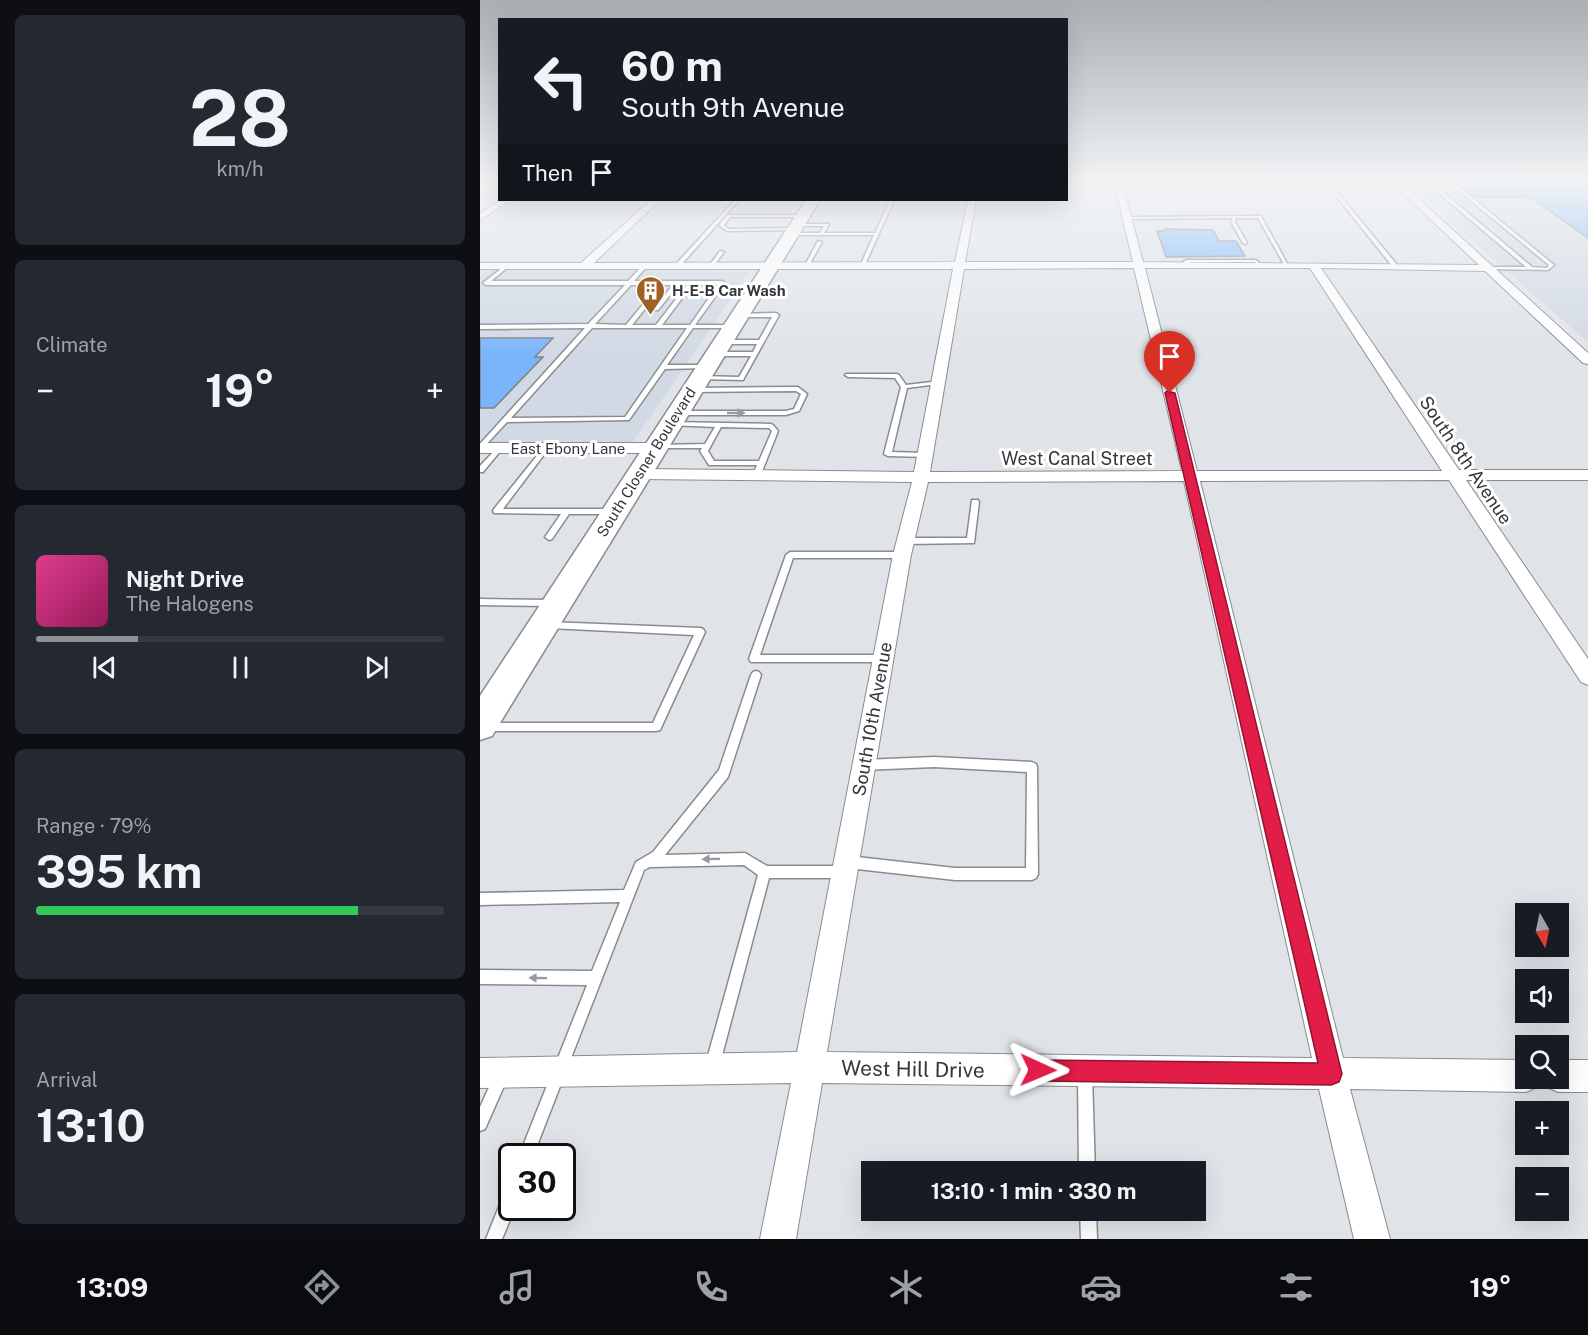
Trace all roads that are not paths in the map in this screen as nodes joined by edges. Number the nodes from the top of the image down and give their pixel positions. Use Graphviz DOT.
graph roads {
  1 [pos="613,240"];
  2 [pos="701,240"];
  3 [pos="787,240"];
  4 [pos="873,240"];
  5 [pos="963,240"];
  6 [pos="1132,240"];
  7 [pos="1243,240"];
  8 [pos="1272,240"];
  9 [pos="1374,240"];
  10 [pos="1458,240"];
  11 [pos="1496,240"];
  12 [pos="1521,240"];
  13 [pos="820,242"];
  14 [pos="1245,243"];
  15 [pos="722,252"];
  16 [pos="646,265"];
  17 [pos="678,265"];
  18 [pos="958,265"];
  19 [pos="1313,265"];
  20 [pos="480,266"];
  21 [pos="506,266"];
  22 [pos="711,266"];
  23 [pos="771,266"];
  24 [pos="807,266"];
  25 [pos="862,266"];
  26 [pos="1287,266"];
  27 [pos="1395,266"];
  28 [pos="584,267"];
  29 [pos="1138,267"];
  30 [pos="1488,268"];
  31 [pos="1531,269"];
  32 [pos="486,283"];
  33 [pos="630,283"];
  34 [pos="663,283"];
  35 [pos="677,283"];
  36 [pos="691,283"];
  37 [pos="480,287"];
  38 [pos="682,294"];
  39 [pos="691,294"];
  40 [pos="705,295"];
  41 [pos="714,295"];
  42 [pos="676,302"];
  43 [pos="686,302"];
  44 [pos="699,302"];
  45 [pos="708,302"];
  46 [pos="656,309"];
  47 [pos="670,310"];
  48 [pos="679,310"];
  49 [pos="693,310"];
  50 [pos="702,310"];
  51 [pos="647,320"];
  52 [pos="590,326"];
  53 [pos="628,326"];
  54 [pos="643,326"];
  55 [pos="480,327"];
  56 [pos="657,327"];
  57 [pos="691,327"];
  58 [pos="761,342"];
  59 [pos="716,353"];
  60 [pos="754,354"];
  61 [pos="1588,360"];
  62 [pos="663,367"];
  63 [pos="848,375"];
  64 [pos="938,382"];
  65 [pos="904,387"];
  66 [pos="674,418"];
  67 [pos="506,420"];
  68 [pos="719,424"];
  69 [pos="706,446"];
  70 [pos="480,448"];
  71 [pos="500,448"];
  72 [pos="546,448"];
  73 [pos="656,448"];
  74 [pos="925,455"];
  75 [pos="759,468"];
  76 [pos="709,469"];
  77 [pos="480,470"];
  78 [pos="639,474"];
  79 [pos="1453,476"];
  80 [pos="1588,476"];
  81 [pos="922,477"];
  82 [pos="1191,477"];
  83 [pos="975,502"];
  84 [pos="567,512"];
  85 [pos="615,512"];
  86 [pos="549,537"];
  87 [pos="904,548"];
  88 [pos="480,602"];
  89 [pos="550,614"];
  90 [pos="883,659"];
  91 [pos="756,675"];
  92 [pos="1588,676"];
  93 [pos="480,726"];
  94 [pos="863,765"];
  95 [pos="649,861"];
  96 [pos="845,867"];
  97 [pos="765,872"];
  98 [pos="629,896"];
  99 [pos="480,899"];
  100 [pos="480,977"];
  101 [pos="596,978"];
  102 [pos="808,1067"];
  103 [pos="711,1069"];
  104 [pos="560,1071"];
  105 [pos="1084,1071"];
  106 [pos="492,1072"];
  107 [pos="1331,1074"];
  108 [pos="1515,1076"];
  109 [pos="1569,1076"];
  110 [pos="1588,1076"];
  111 [pos="480,1124"];
  112 [pos="531,1143"];
  113 [pos="1087,1161"];
  114 [pos="501,1221"];
  115 [pos="1088,1221"];
  116 [pos="494,1239"];
  117 [pos="778,1239"];
  118 [pos="1089,1239"];
  119 [pos="1372,1239"];
  1 -- 28 [label="street"];
  2 -- 17 [label="lane"];
  3 -- 23 [label="main road, South Closner Boulevard"];
  4 -- 25 [label="lane"];
  5 -- 18 [label="street, South 10th Avenue"];
  6 -- 29 [label="street"];
  7 -- 14 [label="lane"];
  8 -- 26 [label="lane"];
  9 -- 27 [label="lane"];
  10 -- 30 [label="street"];
  11 -- 31 [label="lane"];
  12 -- 31 [label="lane"];
  13 -- 24 [label="lane"];
  15 -- 22 [label="lane"];
  16 -- 17 [label="street"];
  16 -- 28 [label="street"];
  16 -- 33 [label="lane"];
  17 -- 22 [label="street"];
  18 -- 25 [label="street"];
  18 -- 29 [label="street"];
  18 -- 64 [label="street, South 10th Avenue"];
  19 -- 26 [label="street"];
  19 -- 27 [label="street"];
  19 -- 79 [label="street, South 8th Avenue"];
  20 -- 21 [label="street"];
  21 -- 28 [label="street"];
  21 -- 32 [label="lane"];
  22 -- 23 [label="street"];
  23 -- 24 [label="street"];
  23 -- 59 [label="main road, South Closner Boulevard"];
  24 -- 25 [label="street"];
  26 -- 29 [label="street"];
  27 -- 30 [label="street"];
  29 -- 82 [label="street"];
  30 -- 31 [label="lane"];
  30 -- 61 [label="street"];
  32 -- 33 [label="lane"];
  32 -- 37 [label="lane"];
  33 -- 34 [label="lane"];
  33 -- 52 [label="lane"];
  34 -- 35 [label="lane"];
  34 -- 53 [label="lane"];
  35 -- 36 [label="lane"];
  35 -- 46 [label="lane"];
  36 -- 38 [label="lane"];
  36 -- 41 [label="lane"];
  38 -- 39 [label="lane"];
  38 -- 42 [label="lane"];
  40 -- 41 [label="lane"];
  41 -- 45 [label="lane"];
  42 -- 43 [label="lane"];
  42 -- 47 [label="lane"];
  44 -- 45 [label="lane"];
  45 -- 50 [label="lane"];
  47 -- 48 [label="lane"];
  47 -- 56 [label="lane"];
  49 -- 50 [label="lane"];
  50 -- 57 [label="lane"];
  51 -- 54 [label="lane"];
  52 -- 53 [label="lane"];
  52 -- 55 [label="lane"];
  52 -- 67 [label="lane"];
  53 -- 54 [label="lane"];
  54 -- 56 [label="lane"];
  56 -- 57 [label="lane"];
  57 -- 59 [label="lane"];
  57 -- 62 [label="lane"];
  58 -- 59 [label="lane"];
  58 -- 59 [label="lane"];
  58 -- 60 [label="lane"];
  59 -- 60 [label="lane"];
  59 -- 60 [label="lane"];
  59 -- 62 [label="lane"];
  59 -- 66 [label="main road, South Closner Boulevard"];
  66 -- 59 [label="lane, one-way"];
  62 -- 67 [label="lane"];
  63 -- 65 [label="lane"];
  64 -- 65 [label="lane"];
  64 -- 74 [label="street, South 10th Avenue"];
  65 -- 74 [label="lane"];
  66 -- 68 [label="lane"];
  66 -- 73 [label="main road, South Closner Boulevard"];
  67 -- 70 [label="lane"];
  68 -- 69 [label="lane"];
  68 -- 75 [label="lane"];
  69 -- 73 [label="lane"];
  69 -- 76 [label="lane"];
  70 -- 71 [label="street, East Ebony Lane"];
  71 -- 72 [label="street, East Ebony Lane"];
  71 -- 77 [label="lane"];
  72 -- 73 [label="street, East Ebony Lane"];
  72 -- 84 [label="lane"];
  73 -- 78 [label="main road, South Closner Boulevard"];
  74 -- 81 [label="street, South 10th Avenue"];
  75 -- 76 [label="street, West Canal Street"];
  75 -- 81 [label="street, West Canal Street"];
  76 -- 78 [label="street, West Canal Street"];
  78 -- 85 [label="main road, South Closner Boulevard"];
  79 -- 80 [label="street, West Canal Street"];
  79 -- 82 [label="street, West Canal Street"];
  79 -- 92 [label="street, South 8th Avenue"];
  81 -- 82 [label="street, West Canal Street"];
  81 -- 87 [label="street, South 10th Avenue"];
  82 -- 107 [label="street"];
  83 -- 87 [label="lane"];
  84 -- 85 [label="lane"];
  84 -- 86 [label="lane"];
  85 -- 89 [label="main road, South Closner Boulevard"];
  87 -- 90 [label="street, South 10th Avenue"];
  87 -- 90 [label="lane"];
  88 -- 89 [label="lane"];
  89 -- 93 [label="main road, South Closner Boulevard"];
  89 -- 93 [label="lane"];
  90 -- 94 [label="street, South 10th Avenue"];
  91 -- 95 [label="lane"];
  94 -- 96 [label="street, South 10th Avenue"];
  94 -- 96 [label="lane"];
  97 -- 95 [label="lane, one-way"];
  95 -- 98 [label="lane"];
  96 -- 97 [label="lane"];
  96 -- 102 [label="street, South 10th Avenue"];
  97 -- 103 [label="lane"];
  98 -- 99 [label="lane"];
  98 -- 101 [label="lane"];
  101 -- 100 [label="lane, one-way"];
  101 -- 104 [label="lane"];
  102 -- 103 [label="street, West Hill Drive"];
  102 -- 105 [label="street, West Hill Drive"];
  102 -- 117 [label="street, South 10th Avenue"];
  103 -- 104 [label="street, West Hill Drive"];
  104 -- 106 [label="street, West Hill Drive"];
  104 -- 112 [label="lane"];
  105 -- 107 [label="street, West Hill Drive"];
  105 -- 113 [label="lane"];
  106 -- 111 [label="lane"];
  107 -- 108 [label="street, West Hill Drive"];
  107 -- 119 [label="street"];
  109 -- 110 [label="street"];
  114 -- 116 [label="lane"];
  115 -- 118 [label="lane"];
}
